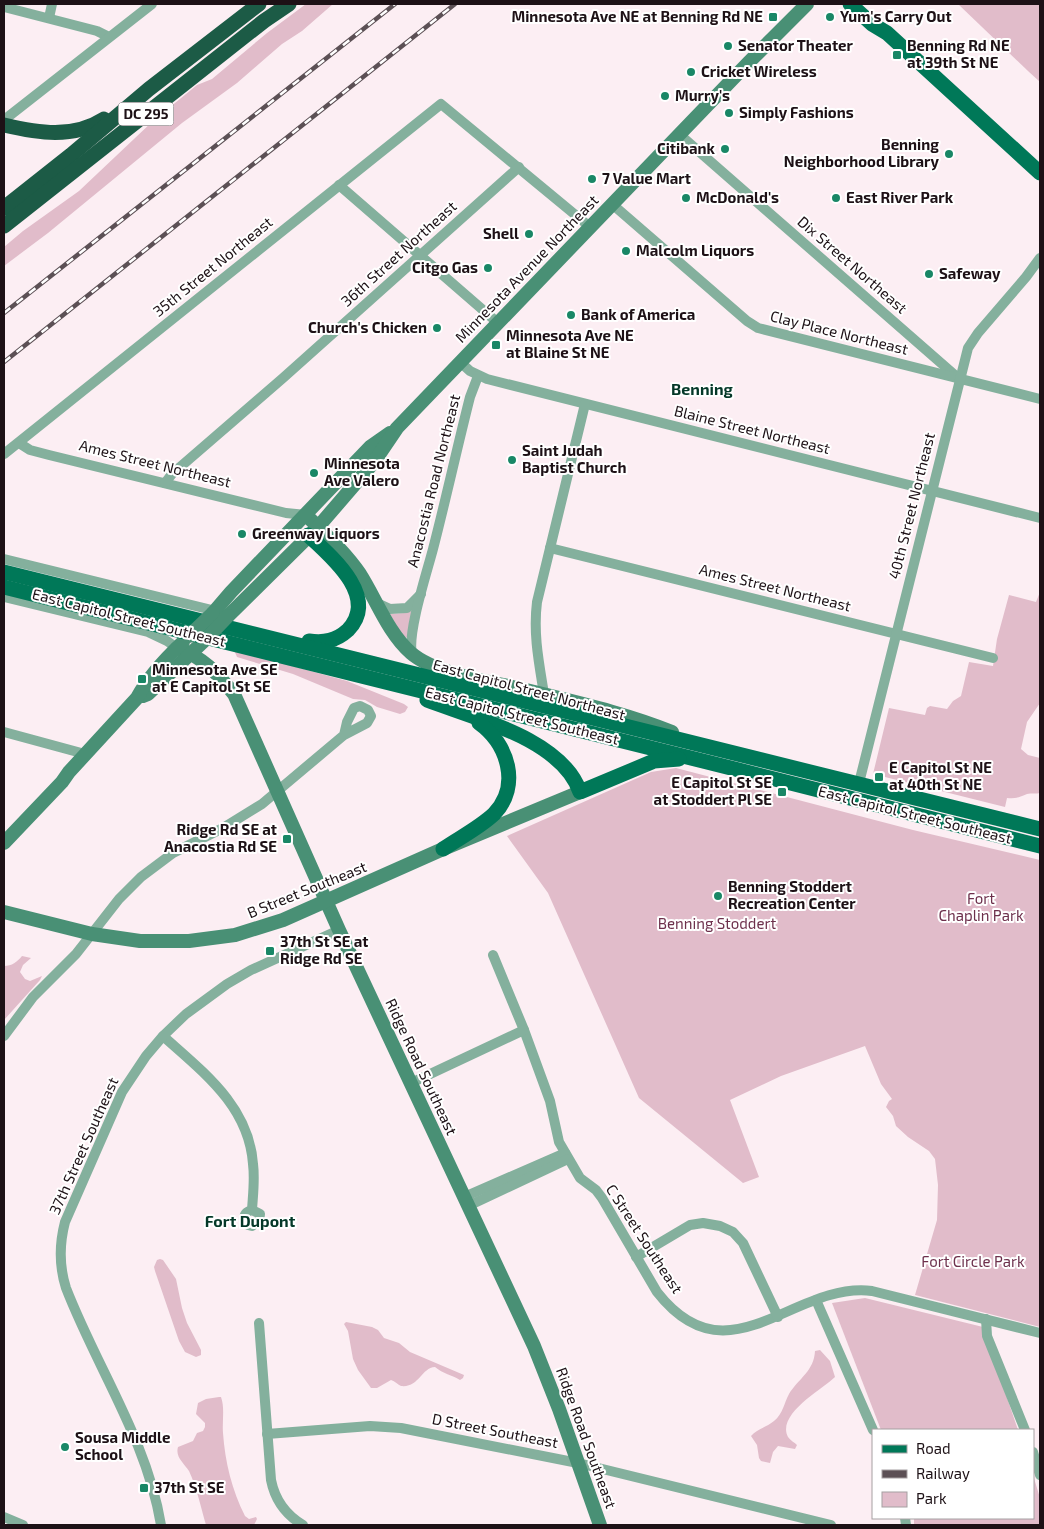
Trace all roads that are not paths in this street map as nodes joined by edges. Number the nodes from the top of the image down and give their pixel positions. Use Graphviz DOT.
graph roads {
  1 [pos="52,4"];
  2 [pos="152,4"];
  3 [pos="259,4"];
  4 [pos="289,4"];
  5 [pos="807,4"];
  6 [pos="850,4"];
  7 [pos="866,4"];
  8 [pos="4,7"];
  9 [pos="49,18"];
  10 [pos="887,33"];
  11 [pos="109,38"];
  12 [pos="149,89"];
  13 [pos="4,120"];
  14 [pos="4,125"];
  15 [pos="680,134"];
  16 [pos="518,167"];
  17 [pos="1040,173"];
  18 [pos="339,185"];
  19 [pos="612,204"];
  20 [pos="4,208"];
  21 [pos="4,226"];
  22 [pos="590,227"];
  23 [pos="420,256"];
  24 [pos="1040,258"];
  25 [pos="498,323"];
  26 [pos="460,362"];
  27 [pos="478,376"];
  28 [pos="959,379"];
  29 [pos="1040,399"];
  30 [pos="585,404"];
  31 [pos="397,428"];
  32 [pos="19,443"];
  33 [pos="4,454"];
  34 [pos="166,483"];
  35 [pos="932,491"];
  36 [pos="1040,518"];
  37 [pos="301,520"];
  38 [pos="313,531"];
  39 [pos="550,548"];
  40 [pos="4,559"];
  41 [pos="4,572"];
  42 [pos="4,587"];
  43 [pos="421,593"];
  44 [pos="4,597"];
  45 [pos="377,603"];
  46 [pos="219,613"];
  47 [pos="238,630"];
  48 [pos="895,634"];
  49 [pos="177,648"];
  50 [pos="192,653"];
  51 [pos="412,654"];
  52 [pos="993,658"];
  53 [pos="345,672"];
  54 [pos="544,694"];
  55 [pos="137,698"];
  56 [pos="458,712"];
  57 [pos="4,732"];
  58 [pos="344,735"];
  59 [pos="85,754"];
  60 [pos="710,755"];
  61 [pos="69,772"];
  62 [pos="859,784"];
  63 [pos="277,792"];
  64 [pos="580,792"];
  65 [pos="1040,829"];
  66 [pos="4,837"];
  67 [pos="4,843"];
  68 [pos="1040,846"];
  69 [pos="443,849"];
  70 [pos="326,902"];
  71 [pos="4,912"];
  72 [pos="339,930"];
  73 [pos="92,934"];
  74 [pos="493,955"];
  75 [pos="524,1030"];
  76 [pos="4,1036"];
  77 [pos="163,1036"];
  78 [pos="410,1083"];
  79 [pos="567,1156"];
  80 [pos="466,1201"];
  81 [pos="252,1210"];
  82 [pos="636,1257"];
  83 [pos="816,1300"];
  84 [pos="778,1317"];
  85 [pos="986,1320"];
  86 [pos="259,1323"];
  87 [pos="1040,1333"];
  88 [pos="873,1429"];
  89 [pos="1025,1429"];
  90 [pos="267,1434"];
  91 [pos="1036,1457"];
  92 [pos="578,1463"];
  93 [pos="1040,1475"];
  94 [pos="4,1516"];
  95 [pos="22,1525"];
  96 [pos="161,1525"];
  97 [pos="303,1525"];
  98 [pos="600,1525"];
  99 [pos="831,1525"];
  1 -- 9 [label="street"];
  2 -- 11 [label="street"];
  3 -- 12 [label="highway, DC 295"];
  4 -- 21 [label="highway, DC 295"];
  5 -- 15 [label="main road, Minnesota Avenue Northeast"];
  6 -- 10 [label="main road"];
  7 -- 10 [label="main road"];
  8 -- 9 [label="street"];
  9 -- 11 [label="street"];
  10 -- 17 [label="main road"];
  11 -- 13 [label="street"];
  12 -- 14 [label="highway"];
  12 -- 20 [label="highway, DC 295"];
  15 -- 19 [label="main road, Minnesota Avenue Northeast"];
  15 -- 28 [label="street, Dix Street Northeast"];
  16 -- 18 [label="street, 35th Street Northeast"];
  16 -- 22 [label="street"];
  16 -- 23 [label="street, 36th Street Northeast"];
  18 -- 23 [label="street"];
  18 -- 32 [label="street, 35th Street Northeast"];
  19 -- 22 [label="main road, Minnesota Avenue Northeast"];
  19 -- 28 [label="street, Clay Place Northeast"];
  22 -- 25 [label="main road, Minnesota Avenue Northeast"];
  23 -- 25 [label="street"];
  23 -- 34 [label="street, 36th Street Northeast"];
  24 -- 28 [label="street, 40th Street Northeast"];
  25 -- 26 [label="main road, Minnesota Avenue Northeast"];
  26 -- 27 [label="street, Blaine Street Northeast"];
  26 -- 31 [label="main road, Minnesota Avenue Northeast"];
  27 -- 30 [label="street, Blaine Street Northeast"];
  27 -- 43 [label="street, Anacostia Road Northeast"];
  28 -- 29 [label="street, Clay Place Northeast"];
  28 -- 35 [label="street, 40th Street Northeast"];
  30 -- 35 [label="street, Blaine Street Northeast"];
  30 -- 39 [label="street"];
  31 -- 37 [label="main road, Minnesota Avenue Northeast"];
  31 -- 38 [label="main road, Minnesota Avenue Northeast"];
  32 -- 33 [label="street, 35th Street Northeast"];
  32 -- 34 [label="street, Ames Street Northeast"];
  34 -- 37 [label="street, Ames Street Northeast"];
  35 -- 36 [label="street, Blaine Street Northeast"];
  35 -- 48 [label="street, 40th Street Northeast"];
  37 -- 38 [label="main road"];
  37 -- 46 [label="main road, Minnesota Avenue Northeast"];
  38 -- 45 [label="main road, East Capitol Street Northeast"];
  38 -- 46 [label="main road, Minnesota Avenue Northeast"];
  38 -- 47 [label="main road"];
  39 -- 48 [label="street, Ames Street Northeast"];
  39 -- 54 [label="street"];
  40 -- 46 [label="street"];
  41 -- 47 [label="main road, East Capitol Street Northeast"];
  42 -- 53 [label="main road, East Capitol Street Southeast"];
  43 -- 45 [label="street"];
  43 -- 51 [label="street, Anacostia Road Northeast"];
  44 -- 49 [label="street, East Capitol Street Southeast"];
  45 -- 51 [label="main road, East Capitol Street Northeast"];
  46 -- 49 [label="main road, Minnesota Avenue Northeast, bridge"];
  46 -- 50 [label="main road, Minnesota Avenue Northeast, bridge"];
  47 -- 60 [label="main road, East Capitol Street Northeast"];
  48 -- 52 [label="street, Ames Street Northeast"];
  48 -- 62 [label="street, 40th Street Northeast"];
  49 -- 50 [label="main road, Ridge Road Southeast"];
  49 -- 55 [label="main road, Minnesota Avenue Northeast"];
  50 -- 55 [label="main road, Minnesota Avenue Northeast"];
  50 -- 63 [label="main road, Ridge Road Southeast"];
  51 -- 54 [label="main road, East Capitol Street Northeast"];
  53 -- 56 [label="main road"];
  53 -- 60 [label="main road, East Capitol Street Southeast"];
  54 -- 60 [label="main road, East Capitol Street Northeast"];
  55 -- 59 [label="main road"];
  56 -- 64 [label="main road"];
  56 -- 69 [label="main road"];
  57 -- 59 [label="street"];
  58 -- 63 [label="street"];
  59 -- 61 [label="main road"];
  60 -- 62 [label="main road, East Capitol Street Northeast"];
  60 -- 64 [label="main road"];
  60 -- 68 [label="main road, East Capitol Street Southeast"];
  61 -- 66 [label="main road"];
  61 -- 67 [label="main road"];
  62 -- 65 [label="main road, East Capitol Street Northeast"];
  63 -- 70 [label="main road, Ridge Road Southeast"];
  63 -- 73 [label="street"];
  64 -- 69 [label="main road, B Street Southeast"];
  69 -- 70 [label="main road, B Street Southeast"];
  70 -- 72 [label="main road, Ridge Road Southeast"];
  70 -- 73 [label="main road, B Street Southeast"];
  71 -- 73 [label="main road, B Street Southeast"];
  72 -- 77 [label="street, 37th Street Southeast"];
  72 -- 78 [label="main road, Ridge Road Southeast"];
  73 -- 76 [label="street"];
  74 -- 75 [label="street, C Street Southeast"];
  75 -- 78 [label="street"];
  75 -- 79 [label="street, C Street Southeast"];
  77 -- 81 [label="street"];
  77 -- 96 [label="street, 37th Street Southeast"];
  78 -- 80 [label="main road, Ridge Road Southeast"];
  79 -- 80 [label="street"];
  79 -- 82 [label="street, C Street Southeast"];
  80 -- 92 [label="main road, Ridge Road Southeast"];
  82 -- 84 [label="street, C Street Southeast"];
  82 -- 84 [label="street"];
  83 -- 84 [label="street, C Street Southeast"];
  83 -- 85 [label="street, C Street Southeast"];
  83 -- 88 [label="street"];
  85 -- 87 [label="street, C Street Southeast"];
  85 -- 89 [label="street"];
  86 -- 90 [label="street"];
  90 -- 92 [label="street, D Street Southeast"];
  90 -- 97 [label="street"];
  91 -- 93 [label="street"];
  92 -- 98 [label="main road, Ridge Road Southeast"];
  92 -- 99 [label="street, D Street Southeast"];
  94 -- 95 [label="street"];
}
